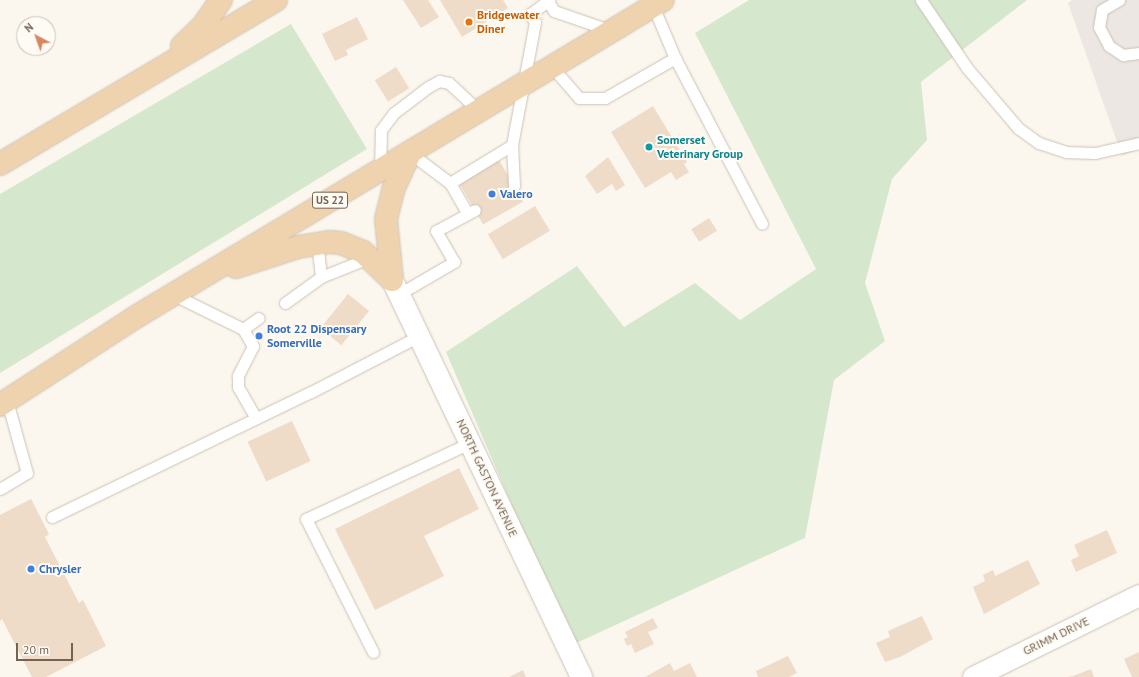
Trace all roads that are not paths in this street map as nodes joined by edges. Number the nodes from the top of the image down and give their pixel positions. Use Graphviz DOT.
graph roads {
  1 [pos="221,0"];
  2 [pos="276,0"];
  3 [pos="921,0"];
  4 [pos="1119,0"];
  5 [pos="549,1"];
  6 [pos="658,3"];
  7 [pos="612,31"];
  8 [pos="1139,53"];
  9 [pos="675,58"];
  10 [pos="552,68"];
  11 [pos="157,70"];
  12 [pos="521,87"];
  13 [pos="479,111"];
  14 [pos="1139,143"];
  15 [pos="512,145"];
  16 [pos="410,152"];
  17 [pos="4,158"];
  18 [pos="380,170"];
  19 [pos="450,183"];
  20 [pos="514,186"];
  21 [pos="762,224"];
  22 [pos="317,243"];
  23 [pos="371,257"];
  24 [pos="321,277"];
  25 [pos="199,279"];
  26 [pos="395,287"];
  27 [pos="174,294"];
  28 [pos="285,303"];
  29 [pos="259,318"];
  30 [pos="243,329"];
  31 [pos="419,336"];
  32 [pos="3,403"];
  33 [pos="256,418"];
  34 [pos="470,443"];
  35 [pos="0,489"];
  36 [pos="52,517"];
  37 [pos="1139,595"];
  38 [pos="373,652"];
  39 [pos="581,677"];
  40 [pos="973,677"];
  1 -- 11 [label="highway"];
  2 -- 11 [label="highway"];
  3 -- 14 [label="lane"];
  4 -- 8 [label="lane"];
  5 -- 7 [label="lane"];
  5 -- 12 [label="lane"];
  6 -- 7 [label="highway, US 22"];
  6 -- 9 [label="lane"];
  7 -- 10 [label="highway, US 22"];
  9 -- 10 [label="lane"];
  9 -- 21 [label="lane"];
  10 -- 12 [label="highway, US 22"];
  11 -- 17 [label="highway"];
  12 -- 13 [label="highway, US 22"];
  12 -- 15 [label="lane"];
  13 -- 16 [label="highway, US 22"];
  13 -- 18 [label="lane"];
  15 -- 19 [label="lane"];
  15 -- 20 [label="lane"];
  16 -- 18 [label="highway, US 22"];
  16 -- 19 [label="lane"];
  16 -- 26 [label="highway"];
  18 -- 25 [label="highway, US 22"];
  19 -- 26 [label="lane"];
  22 -- 23 [label="highway"];
  22 -- 24 [label="lane"];
  22 -- 25 [label="highway"];
  23 -- 24 [label="lane"];
  23 -- 26 [label="highway"];
  24 -- 28 [label="lane"];
  25 -- 27 [label="highway, US 22"];
  26 -- 31 [label="street, NORTH GASTON AVENUE"];
  27 -- 30 [label="lane"];
  27 -- 32 [label="highway, US 22"];
  29 -- 30 [label="lane"];
  30 -- 33 [label="lane"];
  31 -- 33 [label="lane"];
  31 -- 34 [label="street, NORTH GASTON AVENUE"];
  32 -- 35 [label="lane"];
  33 -- 36 [label="lane"];
  34 -- 38 [label="lane"];
  34 -- 39 [label="street, NORTH GASTON AVENUE"];
  37 -- 40 [label="street, GRIMM DRIVE"];
}
